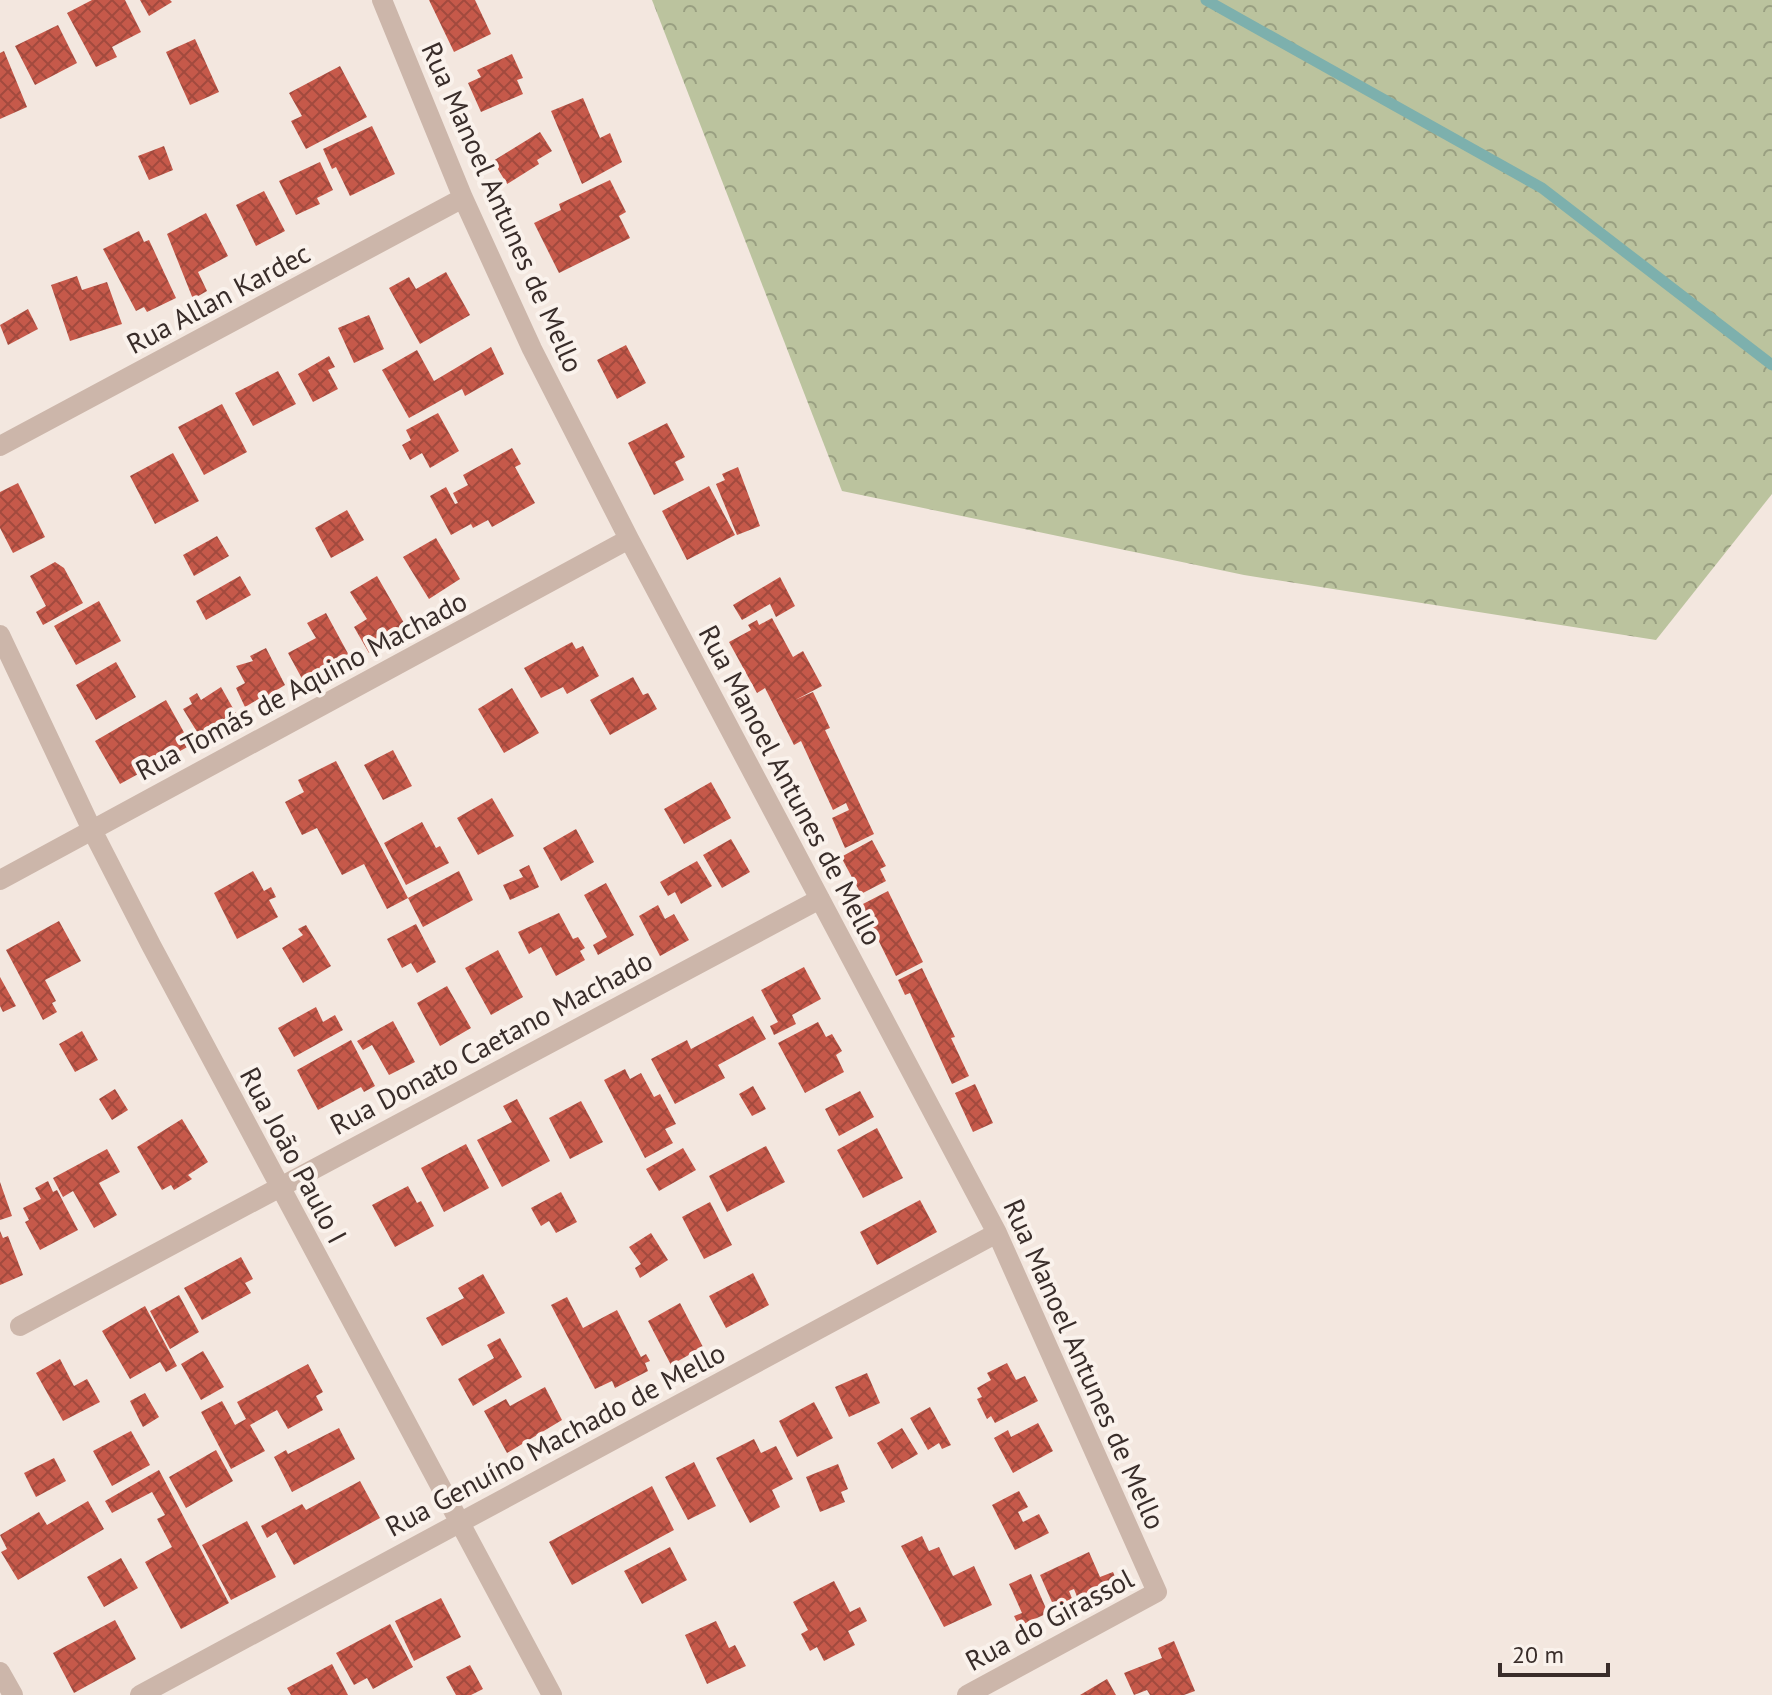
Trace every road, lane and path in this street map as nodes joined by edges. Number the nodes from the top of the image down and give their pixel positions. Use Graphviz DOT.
graph roads {
  1 [pos="382,0"];
  2 [pos="463,198"];
  3 [pos="0,446"];
  4 [pos="629,539"];
  5 [pos="0,635"];
  6 [pos="92,830"];
  7 [pos="0,880"];
  8 [pos="820,899"];
  9 [pos="280,1187"];
  10 [pos="997,1233"];
  11 [pos="20,1326"];
  12 [pos="460,1522"];
  13 [pos="1157,1592"];
  14 [pos="0,1672"];
  15 [pos="13,1695"];
  16 [pos="140,1695"];
  17 [pos="552,1695"];
  18 [pos="967,1695"];
  1 -- 2 [label="street, Rua Manoel Antunes de Mello"];
  2 -- 3 [label="street, Rua Allan Kardec"];
  2 -- 4 [label="street, Rua Manoel Antunes de Mello"];
  4 -- 6 [label="street, Rua Tomás de Aquino Machado"];
  4 -- 8 [label="street, Rua Manoel Antunes de Mello"];
  5 -- 6 [label="street, Rua João Paulo I"];
  6 -- 7 [label="street, Rua Tomás de Aquino Machado"];
  6 -- 9 [label="street, Rua João Paulo I"];
  8 -- 9 [label="street, Rua Donato Caetano Machado"];
  8 -- 10 [label="street, Rua Manoel Antunes de Mello"];
  9 -- 11 [label="street, Rua Donato Caetano Machado"];
  9 -- 12 [label="street, Rua João Paulo I"];
  10 -- 12 [label="street, Rua Genuíno Machado de Mello"];
  10 -- 13 [label="street, Rua Manoel Antunes de Mello"];
  12 -- 16 [label="street, Rua Genuíno Machado de Mello"];
  12 -- 17 [label="street, Rua João Paulo I"];
  13 -- 18 [label="street, Rua do Girassol"];
  14 -- 15 [label="street"];
}
